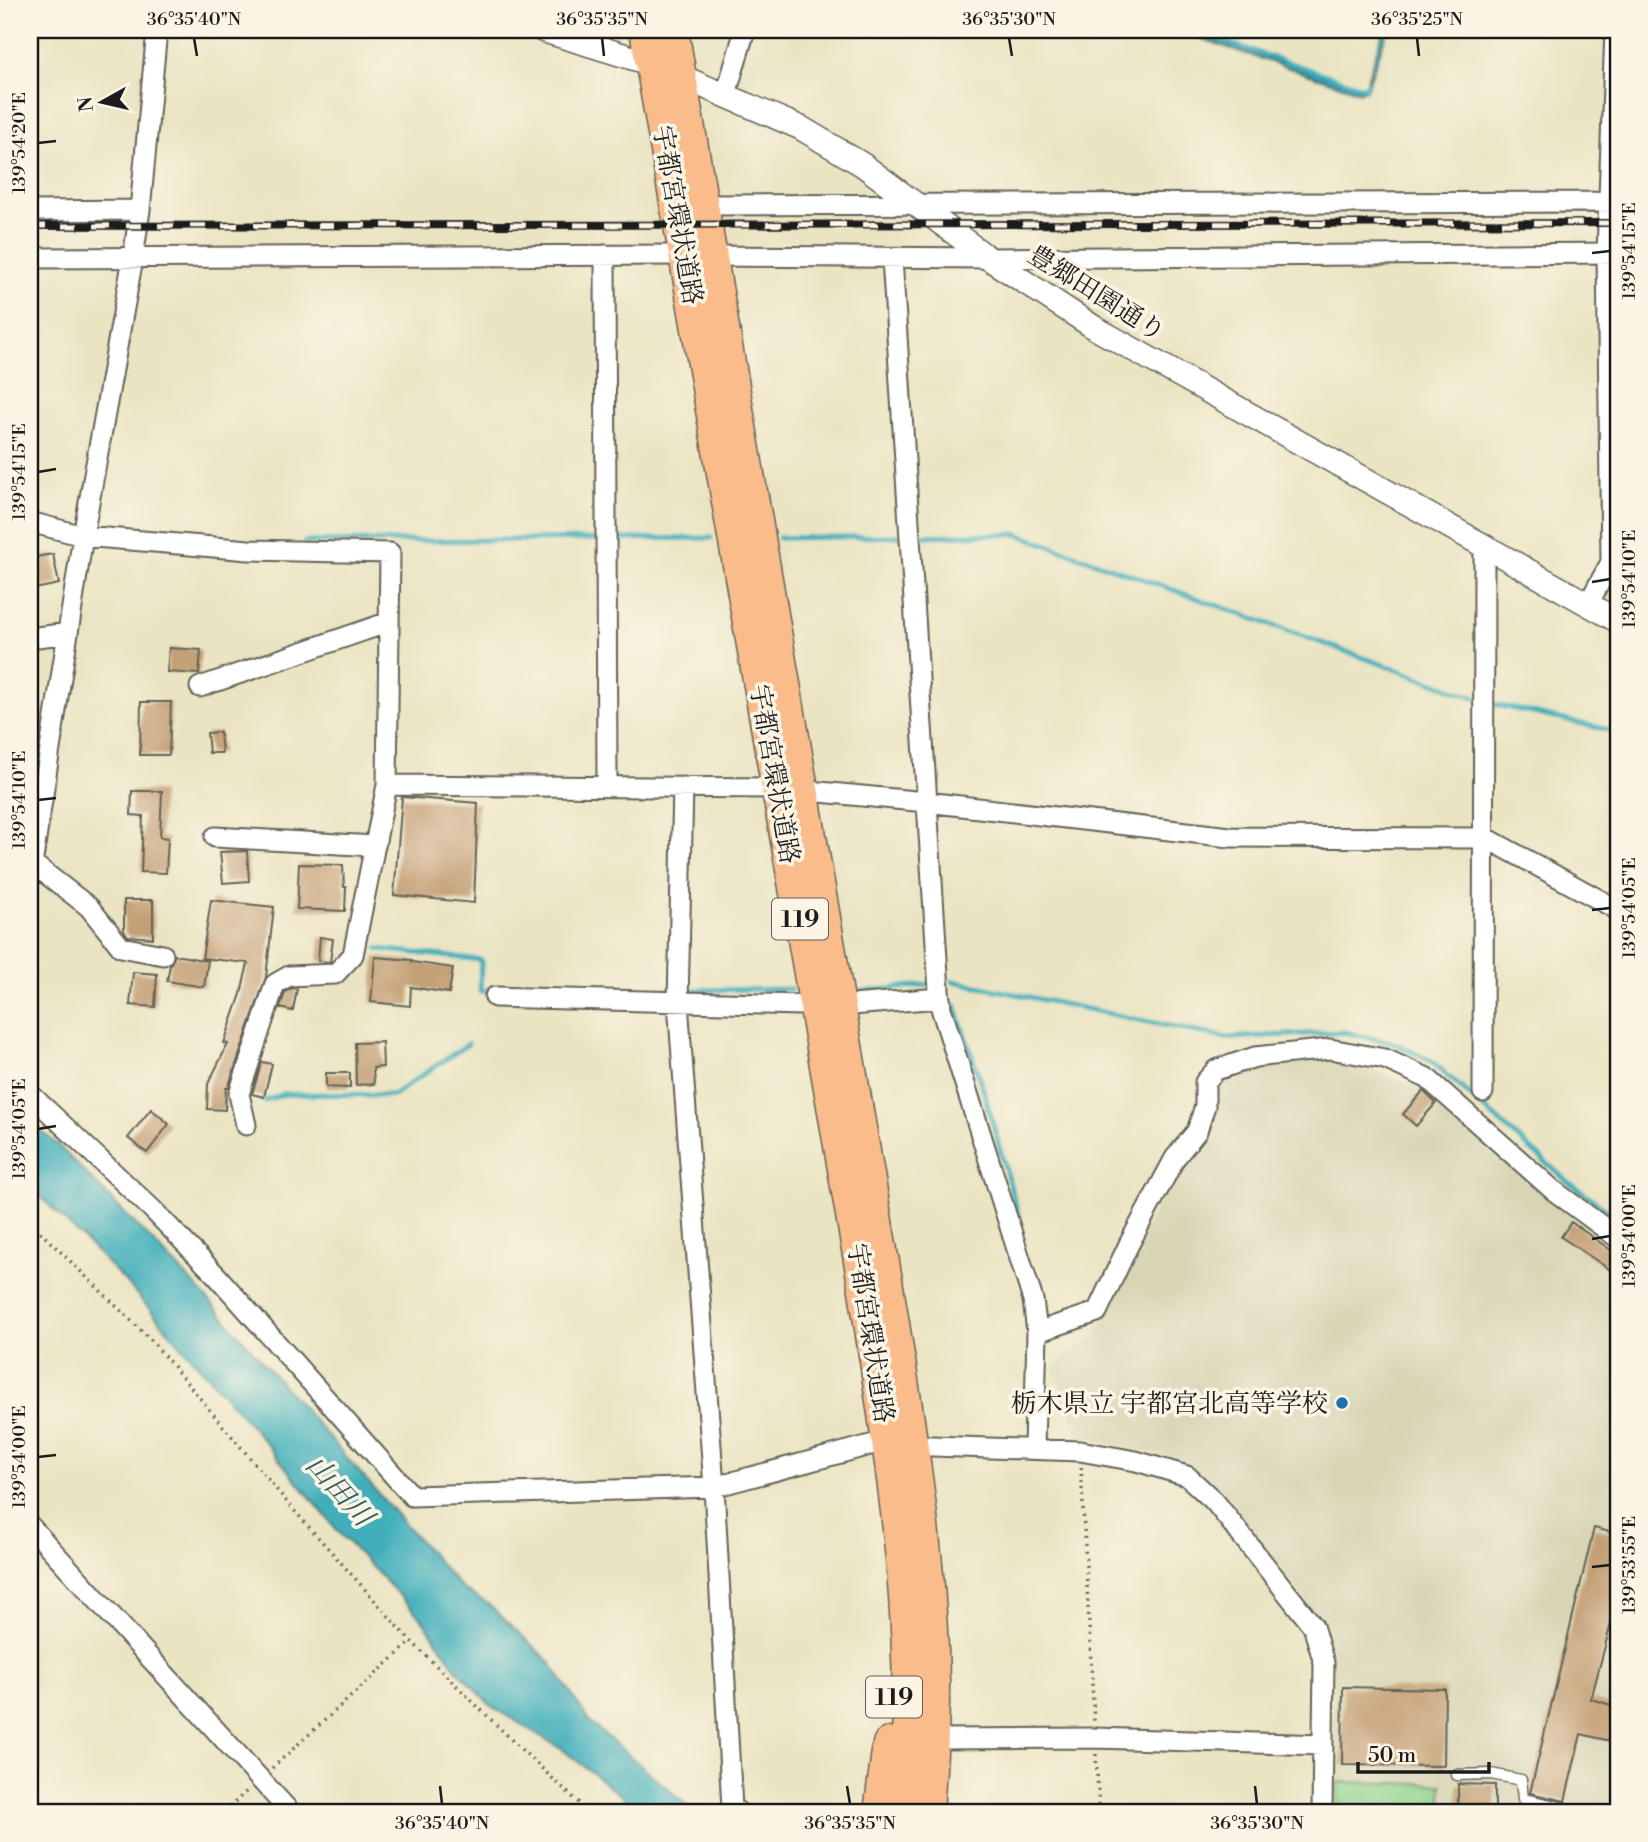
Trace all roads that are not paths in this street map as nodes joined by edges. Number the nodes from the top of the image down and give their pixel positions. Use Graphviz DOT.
graph roads {
  1 [pos="158,30"];
  2 [pos="542,30"];
  3 [pos="646,30"];
  4 [pos="672,30"];
  5 [pos="746,30"];
  6 [pos="1615,30"];
  7 [pos="666,70"];
  8 [pos="726,94"];
  9 [pos="1613,202"];
  10 [pos="701,205"];
  11 [pos="918,206"];
  12 [pos="140,210"];
  13 [pos="30,211"];
  14 [pos="1613,253"];
  15 [pos="605,255"];
  16 [pos="697,256"];
  17 [pos="30,258"];
  18 [pos="133,258"];
  19 [pos="892,258"];
  20 [pos="988,258"];
  21 [pos="30,522"];
  22 [pos="83,536"];
  23 [pos="1484,546"];
  24 [pos="1588,604"];
  25 [pos="1618,621"];
  26 [pos="389,622"];
  27 [pos="68,633"];
  28 [pos="30,638"];
  29 [pos="200,687"];
  30 [pos="387,785"];
  31 [pos="607,786"];
  32 [pos="683,787"];
  33 [pos="789,788"];
  34 [pos="926,802"];
  35 [pos="215,837"];
  36 [pos="1483,838"];
  37 [pos="375,846"];
  38 [pos="31,870"];
  39 [pos="1618,910"];
  40 [pos="163,955"];
  41 [pos="495,997"];
  42 [pos="940,998"];
  43 [pos="678,1003"];
  44 [pos="827,1006"];
  45 [pos="1483,1092"];
  46 [pos="30,1094"];
  47 [pos="246,1125"];
  48 [pos="1618,1238"];
  49 [pos="1037,1332"];
  50 [pos="901,1446"];
  51 [pos="1034,1448"];
  52 [pos="714,1487"];
  53 [pos="30,1526"];
  54 [pos="905,1581"];
  55 [pos="933,1681"];
  56 [pos="938,1739"];
  57 [pos="1323,1745"];
  58 [pos="1457,1775"];
  59 [pos="290,1812"];
  60 [pos="738,1812"];
  61 [pos="880,1812"];
  62 [pos="903,1812"];
  63 [pos="927,1812"];
  64 [pos="941,1812"];
  65 [pos="1322,1812"];
  66 [pos="1582,1812"];
  1 -- 12 [label="street"];
  2 -- 7 [label="street, 豊郷田園通り"];
  3 -- 7 [label="highway, 宇都宮環状道路 / 119"];
  4 -- 7 [label="highway, 宇都宮環状道路 / 119"];
  5 -- 8 [label="street"];
  6 -- 9 [label="street"];
  7 -- 8 [label="street, 豊郷田園通り"];
  7 -- 10 [label="highway, 宇都宮環状道路 / 119"];
  7 -- 16 [label="highway, 宇都宮環状道路 / 119"];
  8 -- 11 [label="street, 豊郷田園通り"];
  9 -- 11 [label="street"];
  9 -- 14 [label="street"];
  10 -- 11 [label="street"];
  10 -- 16 [label="highway, 宇都宮環状道路 / 119"];
  11 -- 20 [label="street, 豊郷田園通り"];
  12 -- 13 [label="street"];
  12 -- 18 [label="street"];
  14 -- 20 [label="street"];
  14 -- 24 [label="street"];
  15 -- 16 [label="street"];
  15 -- 18 [label="street"];
  15 -- 31 [label="street"];
  16 -- 19 [label="street"];
  16 -- 33 [label="highway, 宇都宮環状道路 / 119"];
  17 -- 18 [label="street"];
  18 -- 22 [label="street"];
  19 -- 20 [label="street"];
  19 -- 34 [label="street"];
  20 -- 23 [label="street, 豊郷田園通り"];
  21 -- 22 [label="street"];
  22 -- 26 [label="street"];
  22 -- 27 [label="street"];
  23 -- 24 [label="street, 豊郷田園通り"];
  23 -- 36 [label="street"];
  24 -- 25 [label="street, 豊郷田園通り"];
  26 -- 29 [label="street"];
  26 -- 30 [label="street"];
  27 -- 28 [label="street"];
  27 -- 38 [label="street"];
  30 -- 31 [label="street"];
  30 -- 37 [label="street"];
  31 -- 32 [label="street"];
  32 -- 33 [label="street"];
  32 -- 43 [label="street"];
  33 -- 34 [label="street"];
  33 -- 44 [label="highway, 宇都宮環状道路 / 119"];
  34 -- 36 [label="street"];
  34 -- 42 [label="street"];
  35 -- 37 [label="street"];
  36 -- 39 [label="street"];
  36 -- 45 [label="street"];
  37 -- 47 [label="street"];
  38 -- 40 [label="street"];
  41 -- 43 [label="street"];
  42 -- 44 [label="street"];
  42 -- 49 [label="street"];
  43 -- 44 [label="street"];
  43 -- 52 [label="street"];
  44 -- 50 [label="highway, 宇都宮環状道路 / 119"];
  46 -- 52 [label="street"];
  48 -- 49 [label="street"];
  49 -- 51 [label="street"];
  50 -- 51 [label="street"];
  50 -- 52 [label="street"];
  50 -- 54 [label="highway, 宇都宮環状道路 / 119"];
  50 -- 55 [label="highway, 宇都宮環状道路 / 119"];
  51 -- 57 [label="street"];
  52 -- 60 [label="street"];
  53 -- 59 [label="street"];
  54 -- 61 [label="highway, 119"];
  54 -- 62 [label="highway, 宇都宮環状道路 / 119"];
  55 -- 56 [label="highway, 119"];
  55 -- 63 [label="highway, 宇都宮環状道路 / 119"];
  56 -- 57 [label="street"];
  56 -- 64 [label="highway, 119"];
  57 -- 65 [label="street"];
  58 -- 66 [label="lane"];
}
